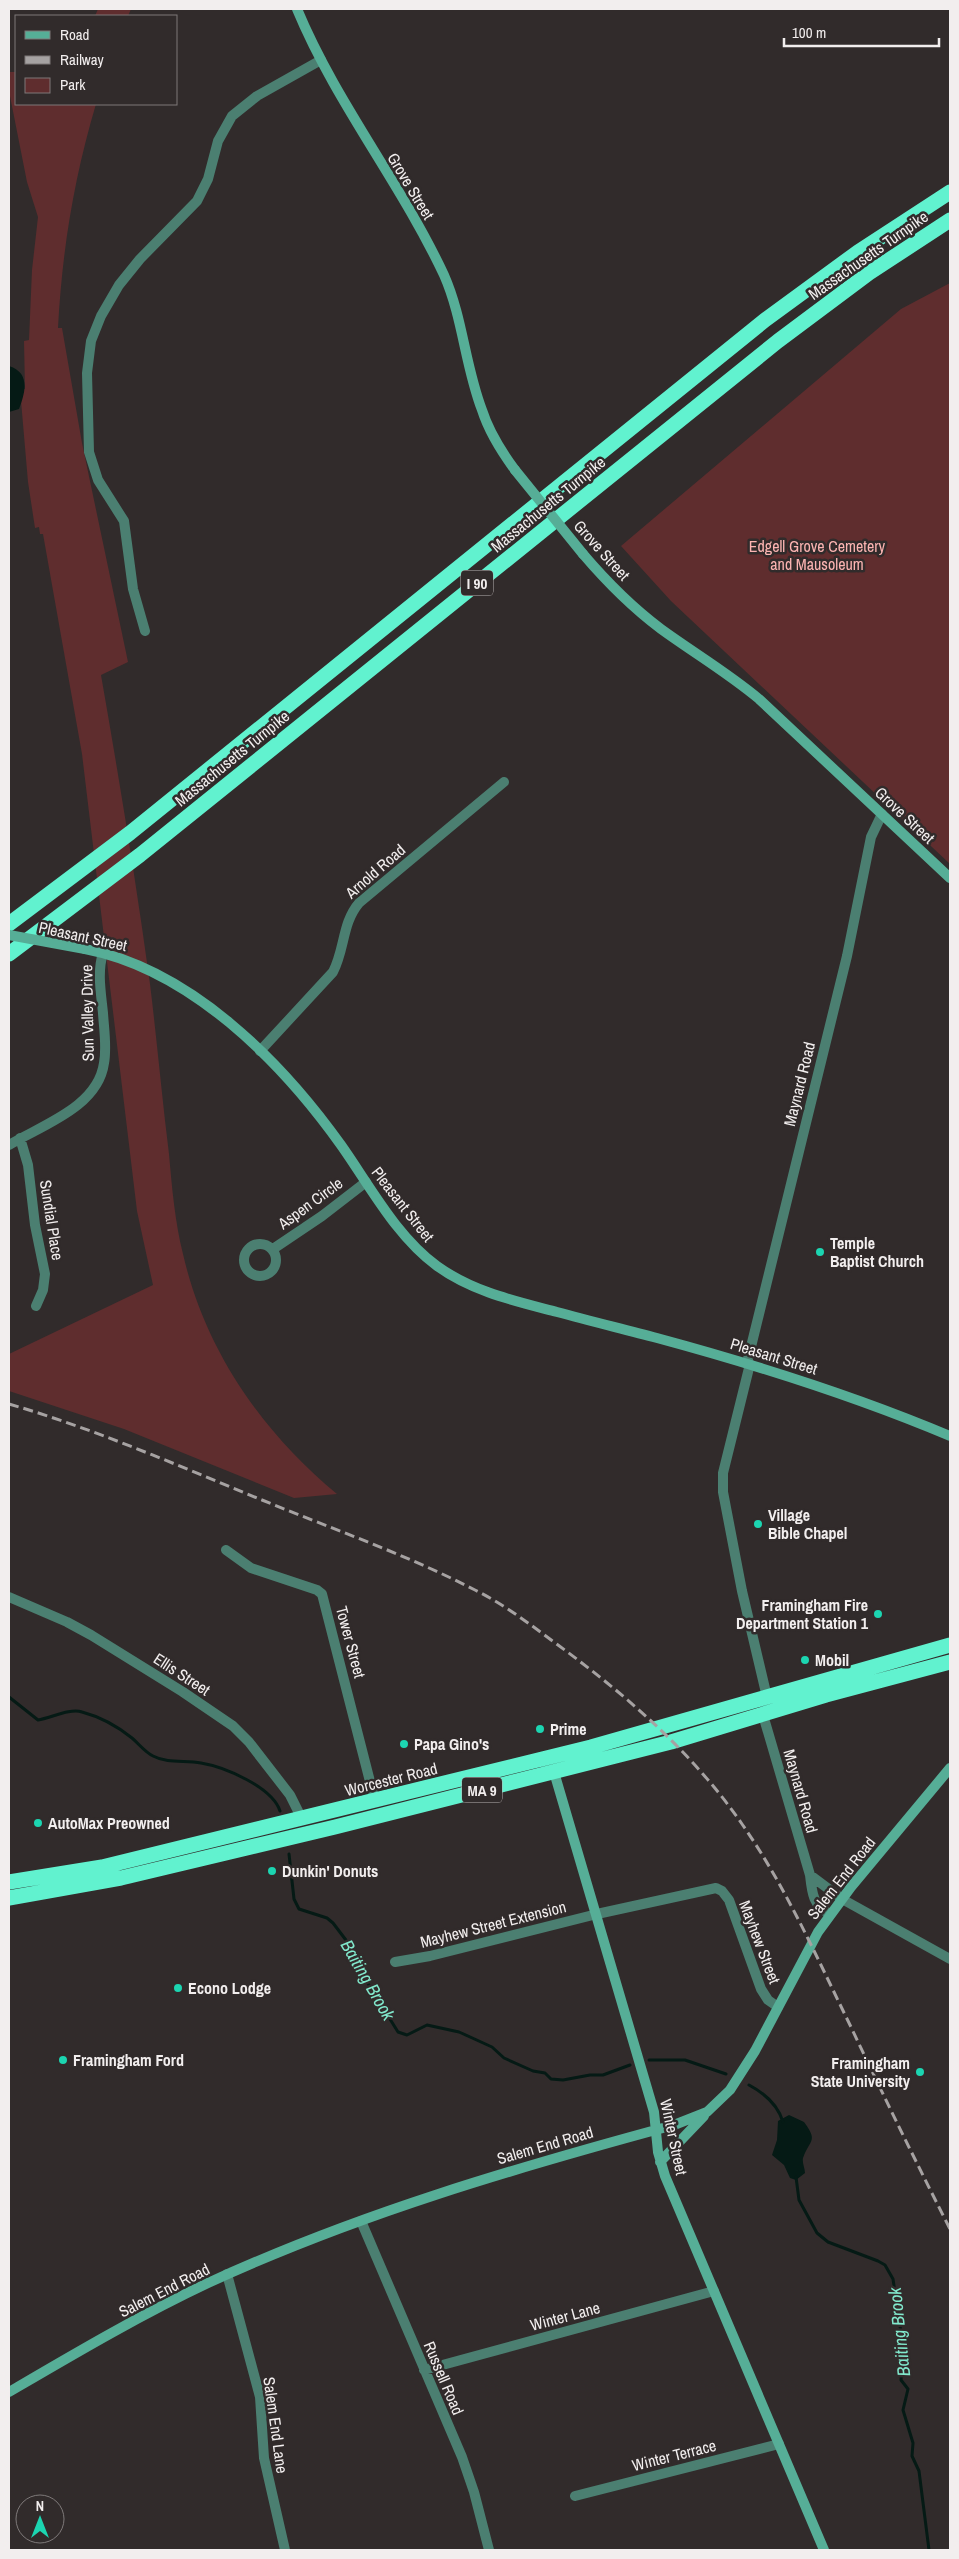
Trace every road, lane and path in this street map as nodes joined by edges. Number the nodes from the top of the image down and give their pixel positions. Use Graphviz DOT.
graph roads {
  1 [pos="297,9"];
  2 [pos="321,60"];
  3 [pos="950,192"];
  4 [pos="950,220"];
  5 [pos="145,631"];
  6 [pos="504,782"];
  7 [pos="882,814"];
  8 [pos="950,878"];
  9 [pos="9,924"];
  10 [pos="9,935"];
  11 [pos="103,952"];
  12 [pos="9,954"];
  13 [pos="260,1051"];
  14 [pos="20,1138"];
  15 [pos="9,1145"];
  16 [pos="366,1182"];
  17 [pos="273,1249"];
  18 [pos="36,1306"];
  19 [pos="748,1363"];
  20 [pos="950,1436"];
  21 [pos="226,1550"];
  22 [pos="9,1598"];
  23 [pos="950,1644"];
  24 [pos="950,1662"];
  25 [pos="766,1697"];
  26 [pos="763,1715"];
  27 [pos="950,1768"];
  28 [pos="554,1772"];
  29 [pos="375,1801"];
  30 [pos="302,1819"];
  31 [pos="810,1875"];
  32 [pos="9,1882"];
  33 [pos="9,1898"];
  34 [pos="842,1898"];
  35 [pos="597,1914"];
  36 [pos="830,1914"];
  37 [pos="950,1959"];
  38 [pos="395,1962"];
  39 [pos="778,2007"];
  40 [pos="707,2112"];
  41 [pos="656,2130"];
  42 [pos="660,2162"];
  43 [pos="361,2221"];
  44 [pos="227,2274"];
  45 [pos="714,2291"];
  46 [pos="424,2370"];
  47 [pos="9,2392"];
  48 [pos="779,2444"];
  49 [pos="575,2496"];
  50 [pos="285,2550"];
  51 [pos="490,2550"];
  52 [pos="824,2550"];
  1 -- 2 [label="street, Grove Street"];
  2 -- 5 [label="street"];
  2 -- 7 [label="street, Grove Street, bridge"];
  3 -- 9 [label="highway, Massachusetts Turnpike / I 90"];
  4 -- 12 [label="highway, Massachusetts Turnpike / I 90"];
  6 -- 13 [label="street, Arnold Road"];
  7 -- 8 [label="street, Grove Street"];
  7 -- 19 [label="street, Maynard Road"];
  10 -- 11 [label="street, Pleasant Street, bridge"];
  11 -- 13 [label="street, Pleasant Street"];
  11 -- 14 [label="street, Sun Valley Drive"];
  13 -- 16 [label="street, Pleasant Street"];
  14 -- 15 [label="street, Sun Valley Drive"];
  14 -- 18 [label="street, Sundial Place"];
  16 -- 17 [label="street, Aspen Circle"];
  16 -- 19 [label="street, Pleasant Street"];
  19 -- 20 [label="street, Pleasant Street"];
  19 -- 25 [label="street, Maynard Road"];
  21 -- 29 [label="street, Tower Street"];
  22 -- 30 [label="street, Ellis Street"];
  23 -- 25 [label="highway, Worcester Road / MA 9"];
  24 -- 26 [label="highway, Worcester Road / MA 9"];
  25 -- 29 [label="highway, Worcester Road / MA 9"];
  26 -- 28 [label="highway, Worcester Road / MA 9"];
  26 -- 31 [label="street, Maynard Road"];
  27 -- 34 [label="street, Salem End Road"];
  28 -- 33 [label="highway, Worcester Road / MA 9"];
  28 -- 35 [label="street, Winter Street"];
  29 -- 30 [label="highway, Worcester Road / MA 9"];
  30 -- 32 [label="highway, Worcester Road / MA 9"];
  31 -- 34 [label="street"];
  31 -- 36 [label="street, Maynard Road"];
  34 -- 36 [label="street, Salem End Road"];
  34 -- 37 [label="street"];
  35 -- 38 [label="street, Mayhew Street Extension"];
  35 -- 39 [label="street, Mayhew Street"];
  35 -- 41 [label="street, Winter Street"];
  36 -- 39 [label="street, Salem End Road"];
  39 -- 40 [label="street, Salem End Road"];
  40 -- 41 [label="street, Salem End Road"];
  40 -- 42 [label="street"];
  41 -- 42 [label="street, Winter Street"];
  41 -- 43 [label="street, Salem End Road"];
  42 -- 45 [label="street, Winter Street"];
  43 -- 44 [label="street, Salem End Road"];
  43 -- 46 [label="street, Russell Road"];
  44 -- 47 [label="street, Salem End Road"];
  44 -- 50 [label="street, Salem End Lane"];
  45 -- 46 [label="street, Winter Lane"];
  45 -- 48 [label="street, Winter Street"];
  46 -- 51 [label="street, Russell Road"];
  48 -- 49 [label="street, Winter Terrace"];
  48 -- 52 [label="street, Winter Street"];
}
